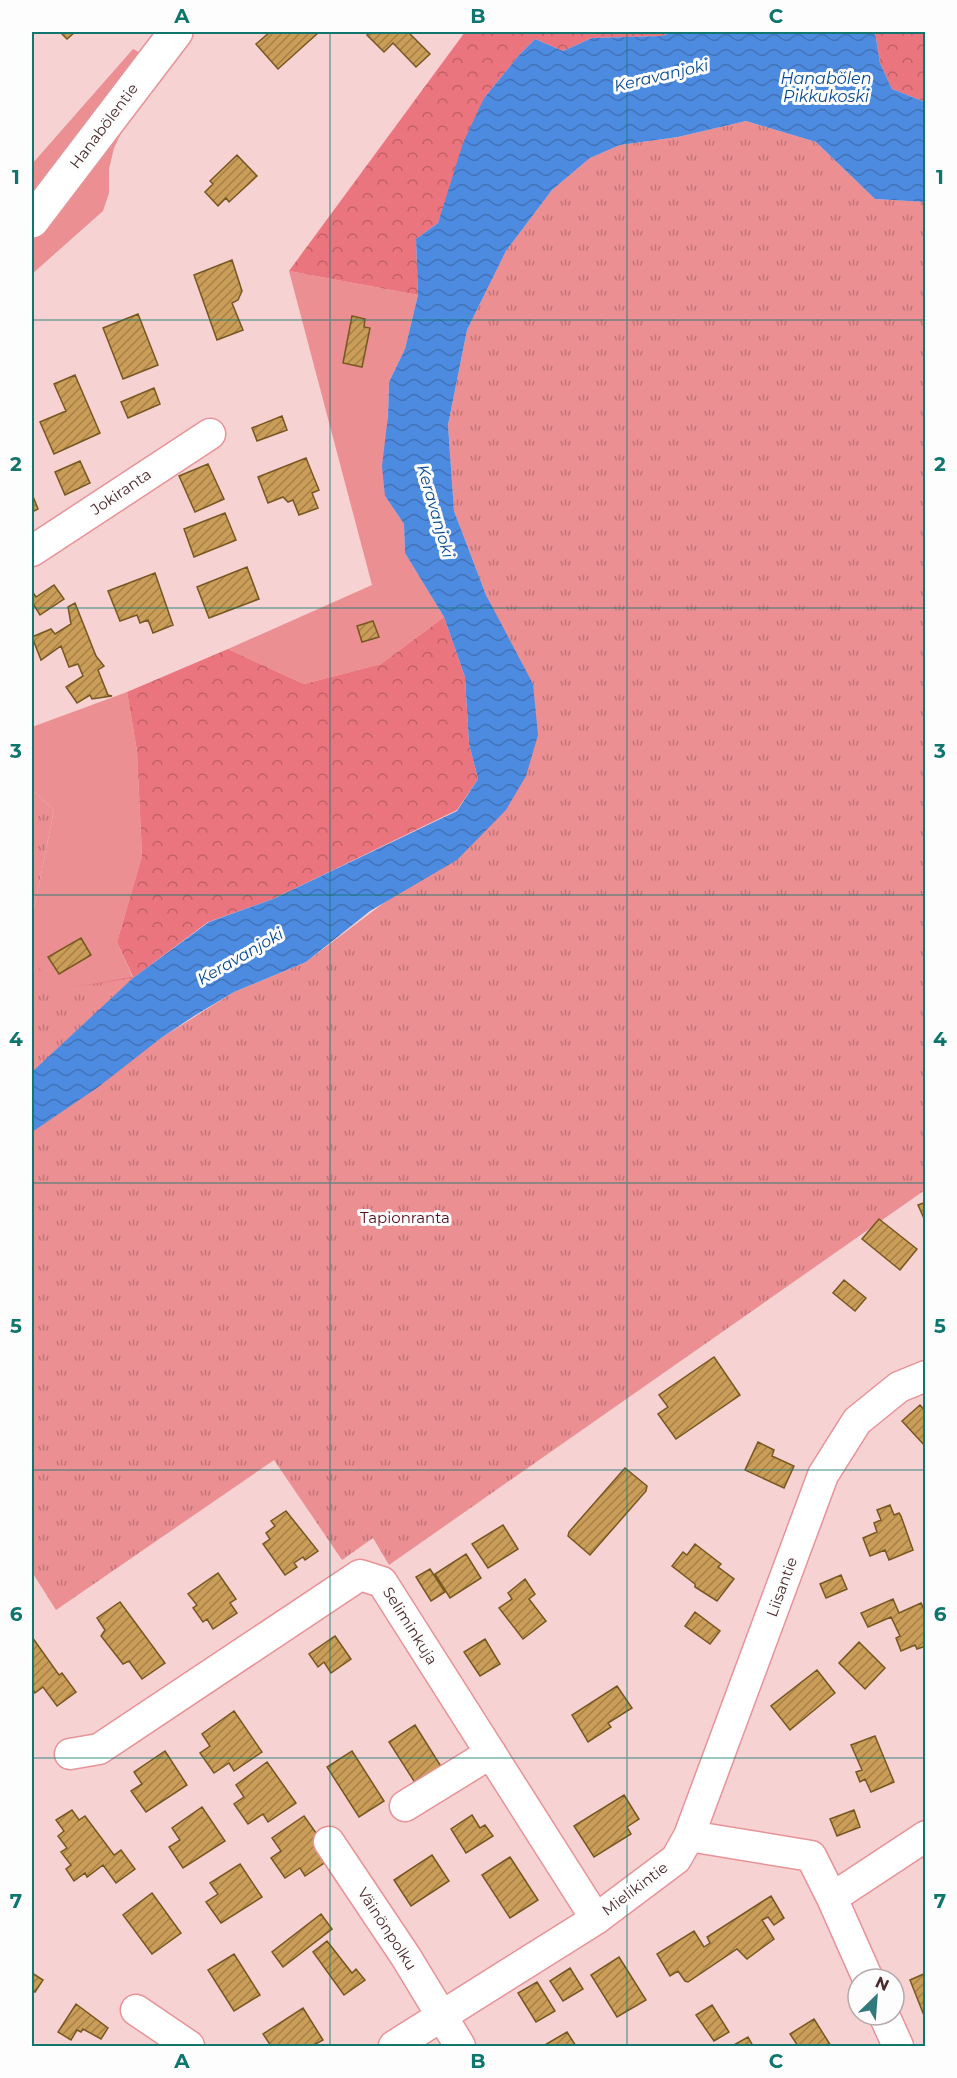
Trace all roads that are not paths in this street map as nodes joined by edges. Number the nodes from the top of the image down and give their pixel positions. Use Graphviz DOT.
graph roads {
  1 [pos="176,32"];
  2 [pos="32,221"];
  3 [pos="210,434"];
  4 [pos="32,551"];
  5 [pos="926,1376"];
  6 [pos="70,1754"];
  7 [pos="491,1754"];
  8 [pos="405,1806"];
  9 [pos="689,1836"];
  10 [pos="926,1836"];
  11 [pos="329,1842"];
  12 [pos="832,1898"];
  13 [pos="596,1919"];
  14 [pos="863,1967"];
  15 [pos="136,2010"];
  16 [pos="442,2018"];
  17 [pos="889,2027"];
  18 [pos="189,2046"];
  19 [pos="394,2046"];
  20 [pos="460,2046"];
  21 [pos="898,2046"];
  1 -- 2 [label="street, Hanabölentie"];
  3 -- 4 [label="street, Jokiranta"];
  5 -- 9 [label="street, Liisantie"];
  6 -- 7 [label="street, Seliminkuja"];
  7 -- 8 [label="street"];
  7 -- 13 [label="street, Seliminkuja"];
  9 -- 12 [label="street"];
  9 -- 13 [label="street, Mielikintie"];
  10 -- 12 [label="street"];
  11 -- 16 [label="street, Väinönpolku"];
  12 -- 14 [label="street"];
  13 -- 16 [label="street, Mielikintie"];
  15 -- 18 [label="street"];
  16 -- 19 [label="street, Mielikintie"];
  16 -- 20 [label="street, Väinönpolku"];
  17 -- 21 [label="street"];
}
